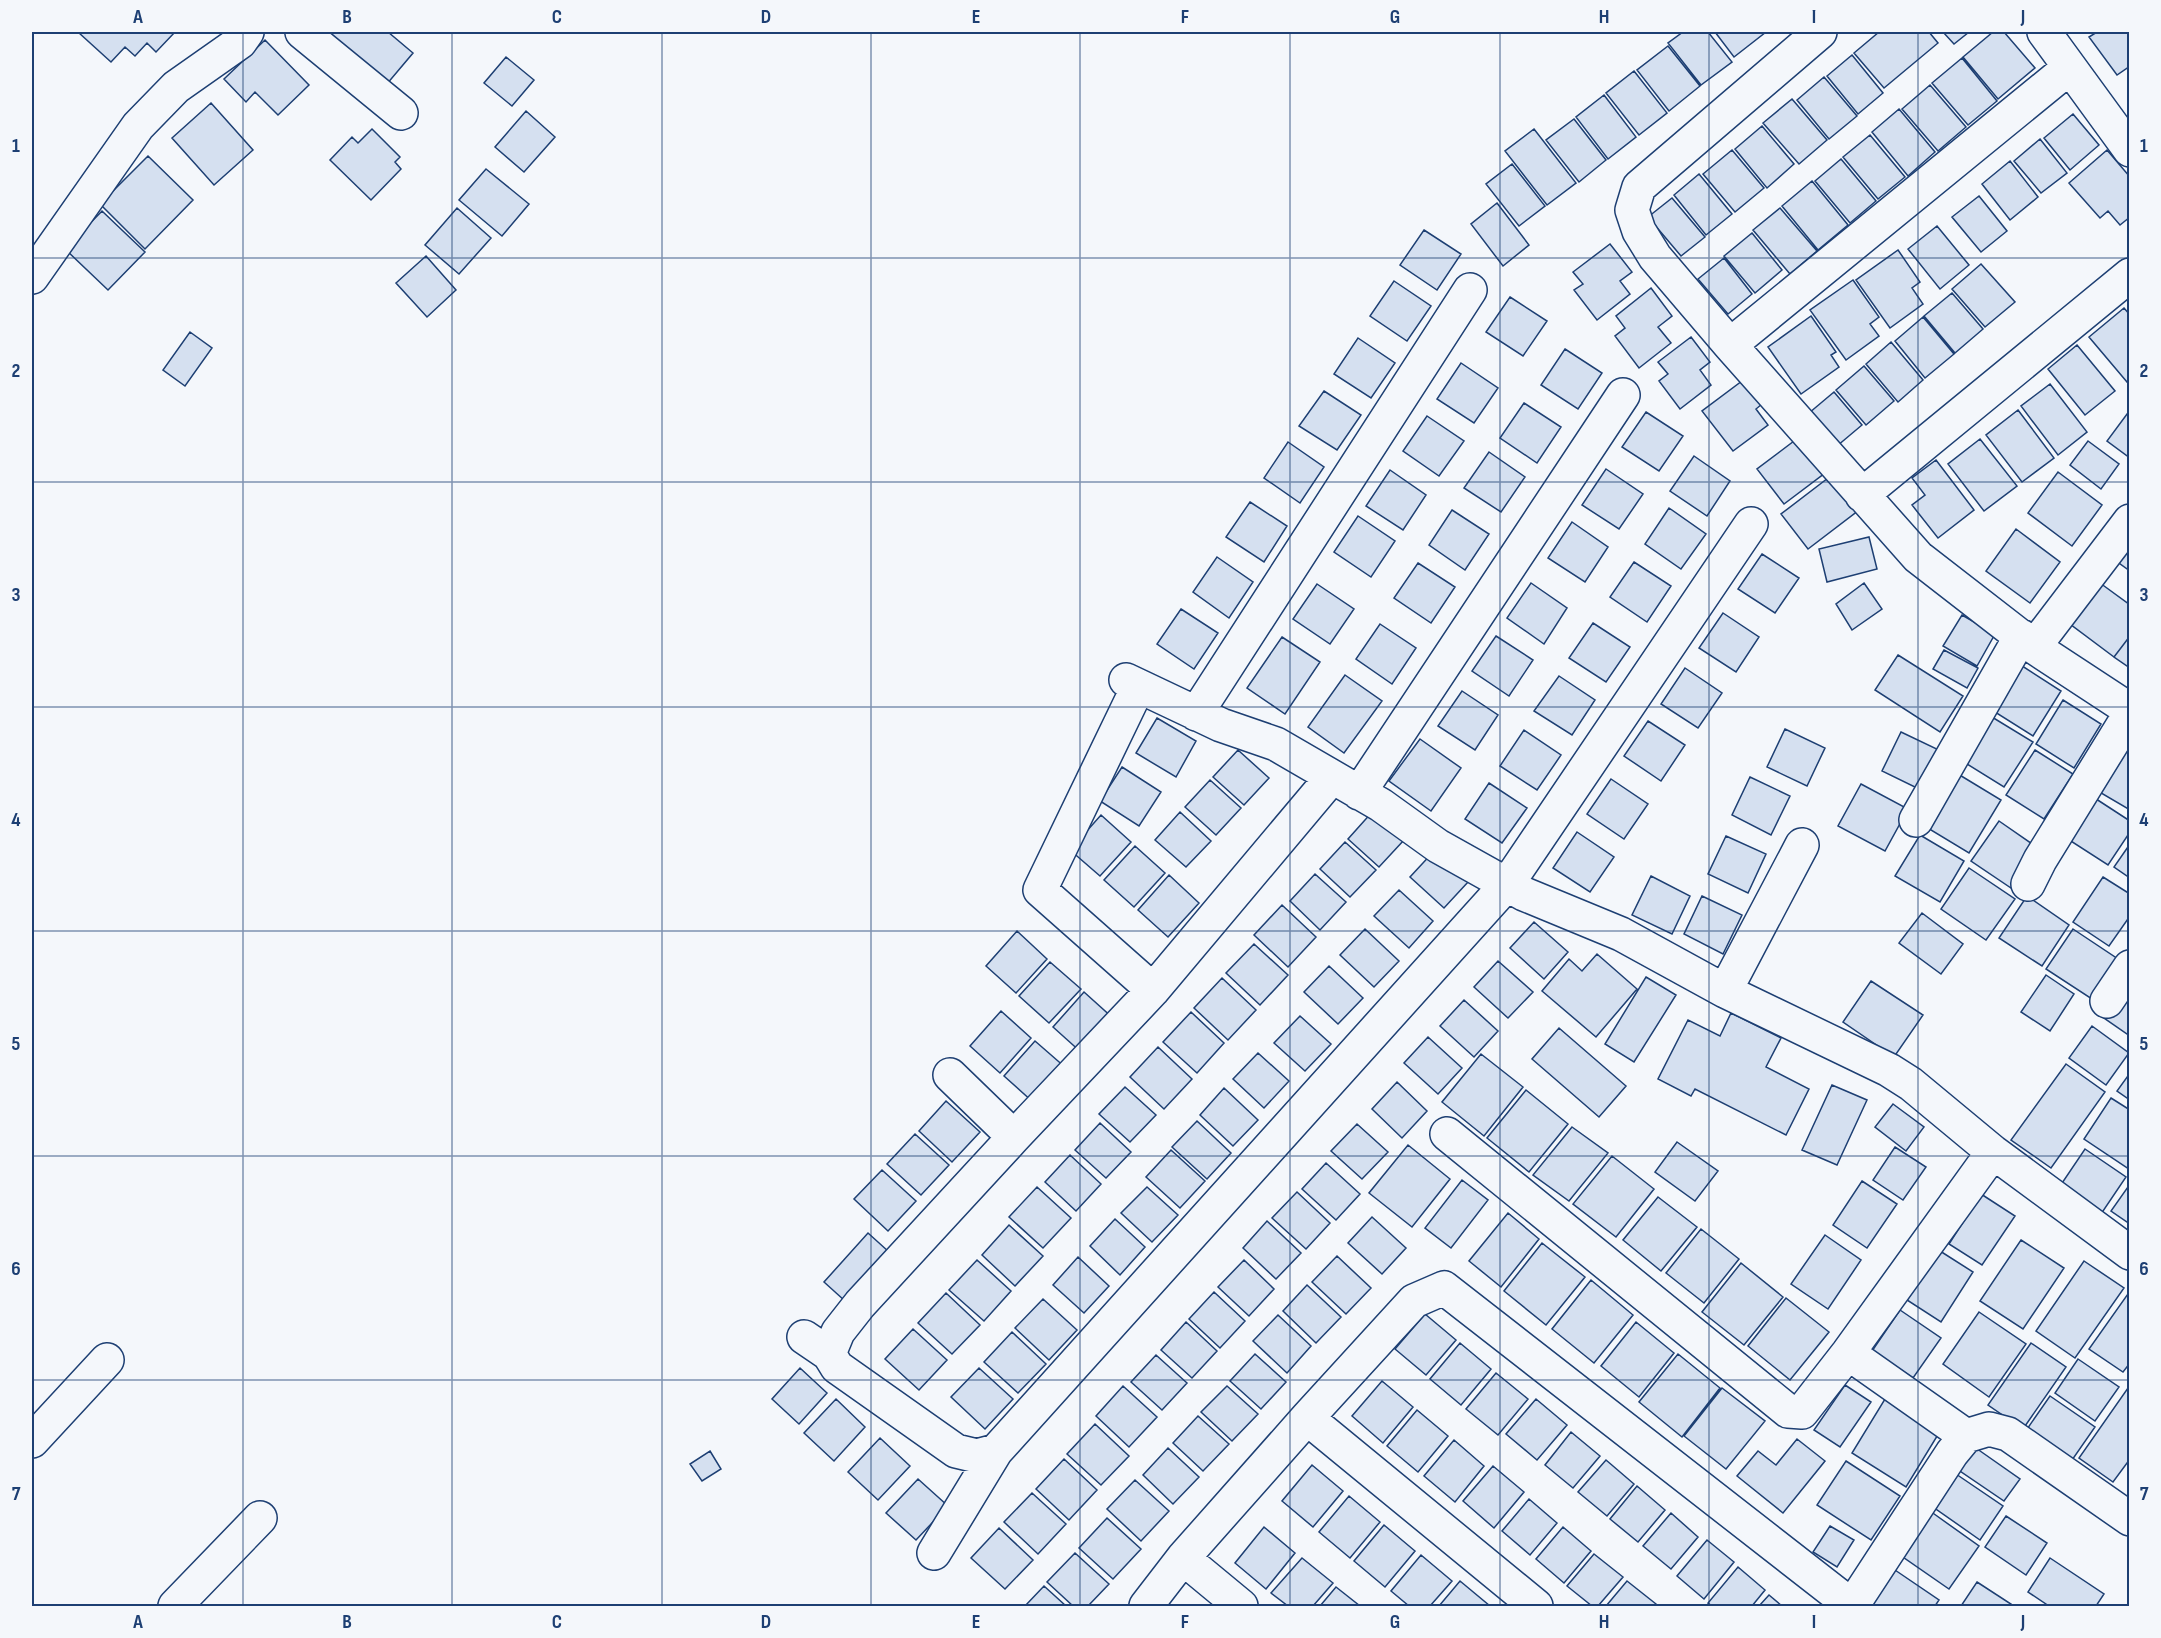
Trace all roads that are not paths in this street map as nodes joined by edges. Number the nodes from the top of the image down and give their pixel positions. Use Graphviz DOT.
graph roads {
  1 [pos="247,32"];
  2 [pos="302,32"];
  3 [pos="1820,32"];
  4 [pos="2058,43"];
  5 [pos="401,113"];
  6 [pos="2130,150"];
  7 [pos="2130,274"];
  8 [pos="32,277"];
  9 [pos="1470,290"];
  10 [pos="1730,345"];
  11 [pos="1623,395"];
  12 [pos="1862,495"];
  13 [pos="2130,521"];
  14 [pos="1751,524"];
  15 [pos="2028,642"];
  16 [pos="2130,712"];
  17 [pos="1196,714"];
  18 [pos="1346,785"];
  19 [pos="1916,820"];
  20 [pos="1802,845"];
  21 [pos="1507,884"];
  22 [pos="2028,884"];
  23 [pos="2130,967"];
  24 [pos="1153,990"];
  25 [pos="1725,991"];
  26 [pos="2107,1001"];
  27 [pos="950,1075"];
  28 [pos="1447,1134"];
  29 [pos="1014,1137"];
  30 [pos="1993,1152"];
  31 [pos="2130,1253"];
  32 [pos="1848,1353"];
  33 [pos="107,1360"];
  34 [pos="1306,1418"];
  35 [pos="1966,1437"];
  36 [pos="32,1441"];
  37 [pos="996,1450"];
  38 [pos="260,1518"];
  39 [pos="2130,1519"];
  40 [pos="934,1553"];
  41 [pos="1183,1558"];
  42 [pos="175,1606"];
  43 [pos="1146,1606"];
  44 [pos="1241,1606"];
  45 [pos="1536,1606"];
  46 [pos="1852,1606"];
  1 -- 8 [label="street"];
  2 -- 5 [label="street"];
  3 -- 10 [label="street"];
  4 -- 6 [label="street"];
  4 -- 10 [label="street"];
  7 -- 12 [label="street"];
  9 -- 17 [label="street"];
  10 -- 12 [label="street"];
  11 -- 18 [label="street"];
  12 -- 15 [label="street"];
  13 -- 15 [label="street"];
  14 -- 21 [label="street"];
  15 -- 16 [label="street"];
  15 -- 19 [label="street"];
  16 -- 22 [label="street"];
  17 -- 18 [label="street"];
  17 -- 24 [label="street"];
  18 -- 21 [label="street"];
  18 -- 24 [label="street"];
  20 -- 25 [label="street"];
  21 -- 25 [label="street"];
  21 -- 37 [label="street"];
  23 -- 26 [label="street"];
  24 -- 29 [label="street"];
  25 -- 30 [label="street"];
  27 -- 29 [label="street"];
  28 -- 32 [label="street"];
  29 -- 37 [label="street"];
  30 -- 31 [label="street"];
  30 -- 32 [label="street"];
  32 -- 35 [label="street"];
  33 -- 36 [label="street"];
  34 -- 41 [label="street"];
  34 -- 45 [label="street"];
  34 -- 46 [label="street"];
  35 -- 39 [label="street"];
  35 -- 46 [label="street"];
  37 -- 40 [label="street"];
  38 -- 42 [label="street"];
  41 -- 43 [label="street"];
  41 -- 44 [label="street"];
}
